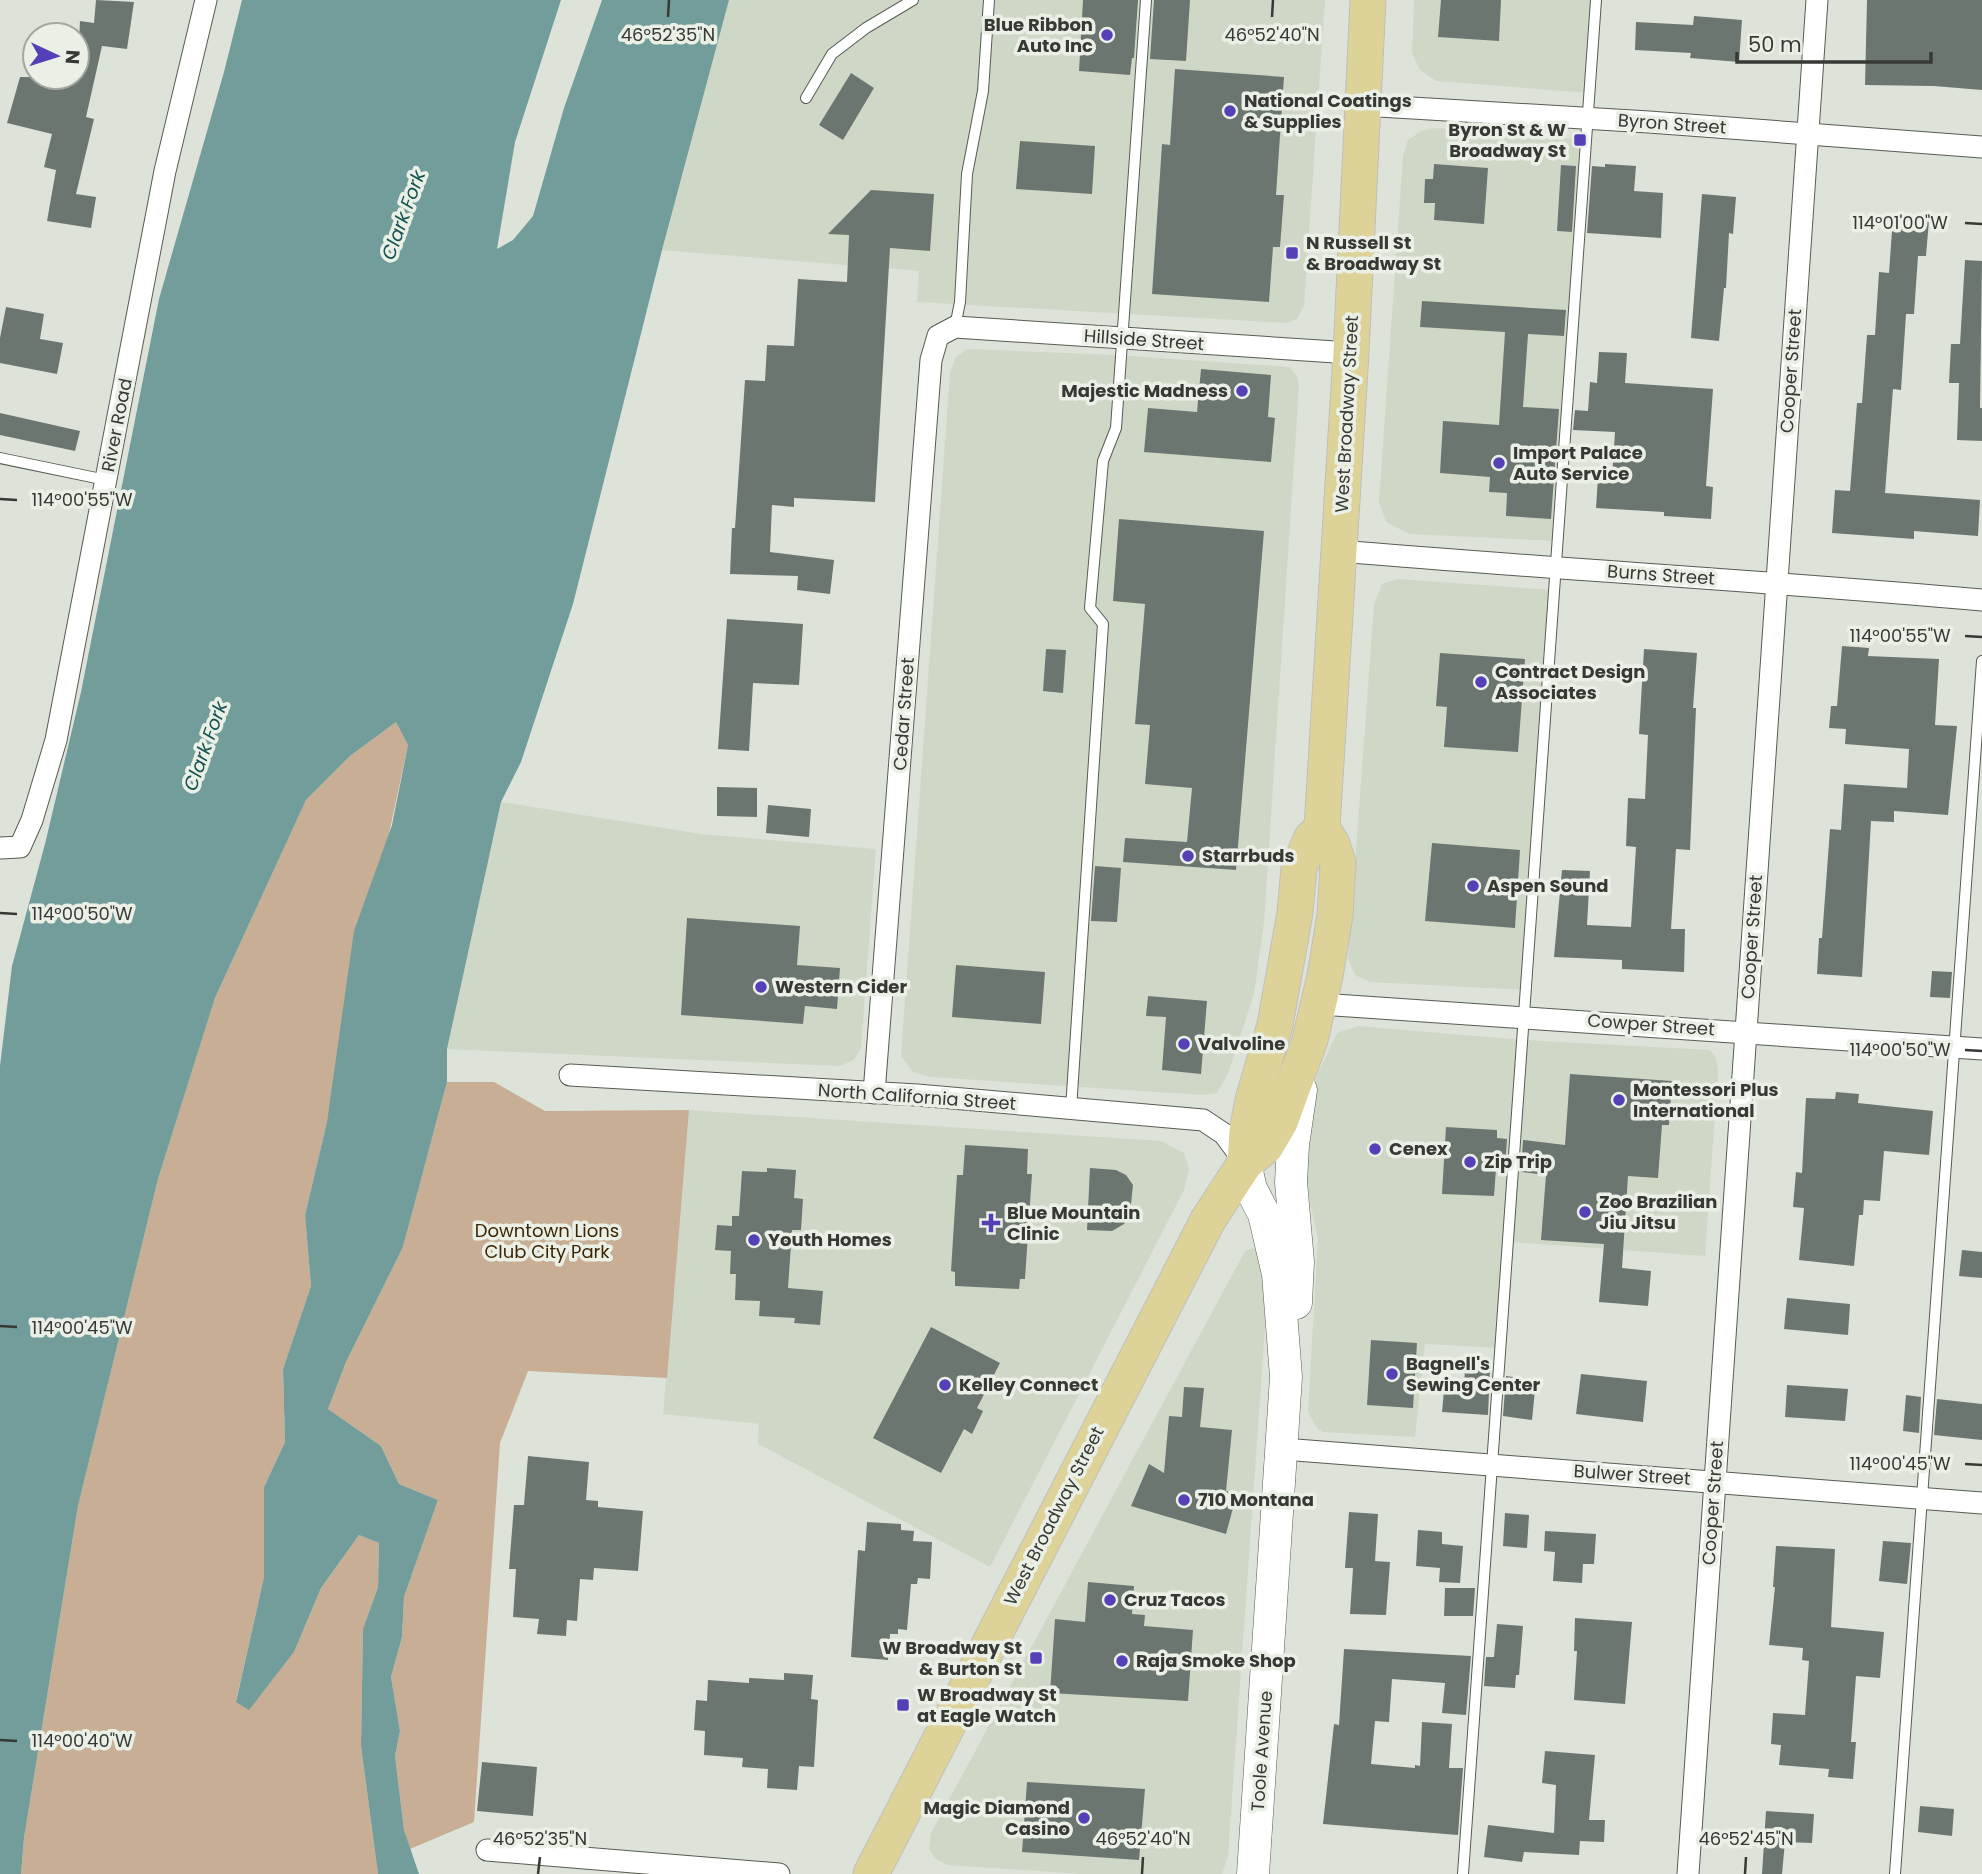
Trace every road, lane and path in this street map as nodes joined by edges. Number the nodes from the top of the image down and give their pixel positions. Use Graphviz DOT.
graph roads {
  1 [pos="206,0"];
  2 [pos="913,0"];
  3 [pos="989,0"];
  4 [pos="1146,0"];
  5 [pos="1368,0"];
  6 [pos="1596,0"];
  7 [pos="1817,0"];
  8 [pos="806,98"];
  9 [pos="1362,105"];
  10 [pos="1587,118"];
  11 [pos="1808,133"];
  12 [pos="1982,147"];
  13 [pos="947,332"];
  14 [pos="1123,338"];
  15 [pos="1351,353"];
  16 [pos="0,458"];
  17 [pos="106,480"];
  18 [pos="1339,551"];
  19 [pos="1555,568"];
  20 [pos="1776,582"];
  21 [pos="1982,600"];
  22 [pos="1982,661"];
  23 [pos="1322,828"];
  24 [pos="10,848"];
  25 [pos="1320,1004"];
  26 [pos="1525,1017"];
  27 [pos="1746,1032"];
  28 [pos="1310,1040"];
  29 [pos="1955,1046"];
  30 [pos="1982,1049"];
  31 [pos="570,1075"];
  32 [pos="874,1093"];
  33 [pos="1071,1109"];
  34 [pos="1245,1163"];
  35 [pos="1286,1377"];
  36 [pos="1283,1449"];
  37 [pos="1492,1464"];
  38 [pos="1714,1481"];
  39 [pos="1922,1498"];
  40 [pos="1982,1503"];
  41 [pos="487,1850"];
  42 [pos="624,1867"];
  43 [pos="779,1874"];
  44 [pos="871,1874"];
  45 [pos="1254,1874"];
  46 [pos="1463,1874"];
  47 [pos="1688,1874"];
  48 [pos="1895,1874"];
  1 -- 17 [label="street, River Road"];
  2 -- 8 [label="lane"];
  3 -- 13 [label="lane"];
  4 -- 14 [label="lane"];
  5 -- 9 [label="main road, West Broadway Street"];
  6 -- 10 [label="lane"];
  7 -- 11 [label="street, Cooper Street"];
  9 -- 10 [label="street, Byron Street"];
  9 -- 15 [label="main road, West Broadway Street"];
  10 -- 11 [label="street, Byron Street"];
  10 -- 19 [label="lane"];
  11 -- 12 [label="street, Byron Street"];
  11 -- 20 [label="street, Cooper Street"];
  13 -- 14 [label="street, Hillside Street"];
  13 -- 32 [label="street, Cedar Street"];
  14 -- 15 [label="street, Hillside Street"];
  14 -- 33 [label="lane"];
  15 -- 18 [label="main road, West Broadway Street"];
  16 -- 17 [label="lane"];
  17 -- 24 [label="street, River Road"];
  18 -- 19 [label="street, Burns Street"];
  18 -- 23 [label="main road, West Broadway Street"];
  19 -- 20 [label="street, Burns Street"];
  19 -- 26 [label="lane"];
  20 -- 21 [label="street, Burns Street"];
  20 -- 27 [label="street, Cooper Street"];
  22 -- 29 [label="lane"];
  23 -- 25 [label="main road, West Broadway Street"];
  23 -- 34 [label="main road, West Broadway Street"];
  25 -- 26 [label="street, Cowper Street"];
  25 -- 28 [label="main road, West Broadway Street"];
  26 -- 27 [label="street, Cowper Street"];
  26 -- 37 [label="lane"];
  27 -- 29 [label="street, Cowper Street"];
  27 -- 38 [label="street, Cooper Street"];
  28 -- 34 [label="main road, West Broadway Street"];
  28 -- 35 [label="main road, Toole Avenue"];
  29 -- 30 [label="street, Cowper Street"];
  29 -- 39 [label="lane"];
  31 -- 32 [label="street, North California Street"];
  32 -- 33 [label="street, North California Street"];
  33 -- 34 [label="street, North California Street"];
  34 -- 35 [label="main road, Toole Avenue"];
  34 -- 44 [label="main road, West Broadway Street"];
  35 -- 36 [label="main road, Toole Avenue"];
  36 -- 37 [label="street, Bulwer Street"];
  36 -- 45 [label="main road, Toole Avenue"];
  37 -- 38 [label="street, Bulwer Street"];
  37 -- 46 [label="lane"];
  38 -- 39 [label="street, Bulwer Street"];
  38 -- 47 [label="street, Cooper Street"];
  39 -- 40 [label="street, Bulwer Street"];
  39 -- 48 [label="lane"];
  41 -- 42 [label="street"];
  42 -- 43 [label="street"];
}
